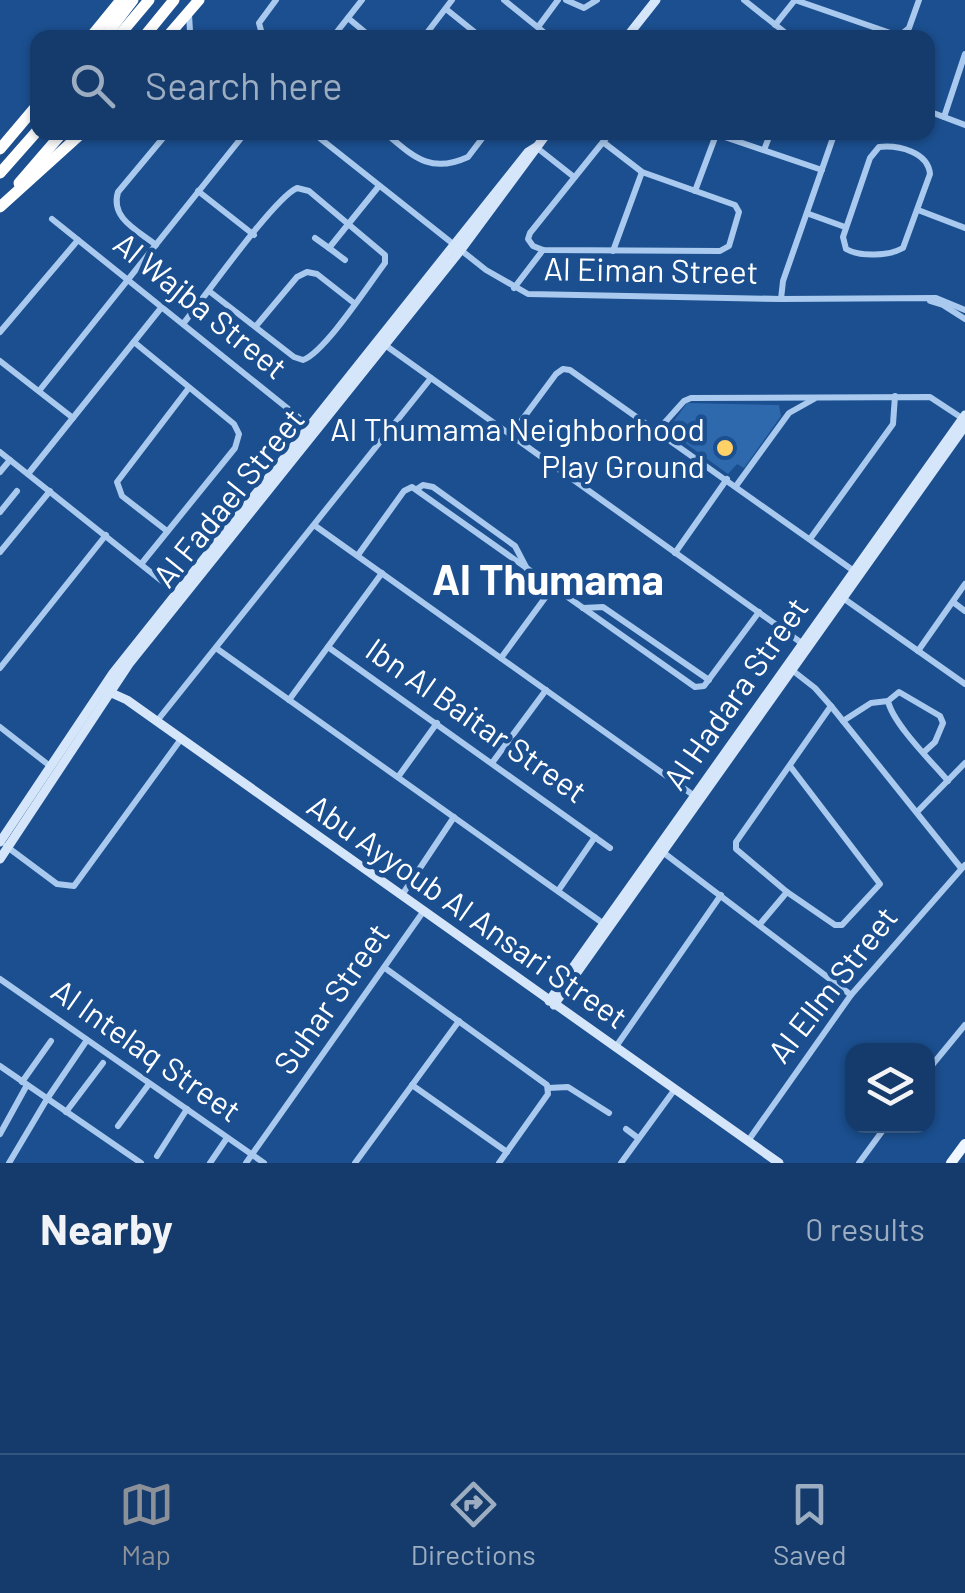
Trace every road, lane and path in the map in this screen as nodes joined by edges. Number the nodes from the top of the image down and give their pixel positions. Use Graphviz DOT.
graph roads {
  1 [pos="120,0"];
  2 [pos="133,0"];
  3 [pos="149,0"];
  4 [pos="174,0"];
  5 [pos="199,0"];
  6 [pos="276,0"];
  7 [pos="362,0"];
  8 [pos="452,0"];
  9 [pos="504,0"];
  10 [pos="558,0"];
  11 [pos="566,0"];
  12 [pos="597,0"];
  13 [pos="656,0"];
  14 [pos="744,0"];
  15 [pos="795,0"];
  16 [pos="919,0"];
  17 [pos="446,9"];
  18 [pos="189,12"];
  19 [pos="348,18"];
  20 [pos="776,25"];
  21 [pos="538,27"];
  22 [pos="96,30"];
  23 [pos="110,30"];
  24 [pos="124,30"];
  25 [pos="150,30"];
  26 [pos="173,30"];
  27 [pos="190,30"];
  28 [pos="261,30"];
  29 [pos="338,30"];
  30 [pos="362,30"];
  31 [pos="429,30"];
  32 [pos="472,30"];
  33 [pos="542,30"];
  34 [pos="632,30"];
  35 [pos="782,30"];
  36 [pos="878,30"];
  37 [pos="907,30"];
  38 [pos="964,58"];
  39 [pos="30,113"];
  40 [pos="935,114"];
  41 [pos="944,117"];
  42 [pos="965,125"];
  43 [pos="30,139"];
  44 [pos="56,140"];
  45 [pos="74,140"];
  46 [pos="161,140"];
  47 [pos="237,140"];
  48 [pos="322,140"];
  49 [pos="394,140"];
  50 [pos="481,140"];
  51 [pos="542,140"];
  52 [pos="711,140"];
  53 [pos="732,140"];
  54 [pos="768,140"];
  55 [pos="833,140"];
  56 [pos="603,142"];
  57 [pos="536,147"];
  58 [pos="0,149"];
  59 [pos="764,150"];
  60 [pos="822,170"];
  61 [pos="642,172"];
  62 [pos="0,173"];
  63 [pos="574,177"];
  64 [pos="379,186"];
  65 [pos="198,191"];
  66 [pos="694,191"];
  67 [pos="0,206"];
  68 [pos="918,210"];
  69 [pos="808,214"];
  70 [pos="52,219"];
  71 [pos="350,222"];
  72 [pos="846,227"];
  73 [pos="965,228"];
  74 [pos="254,234"];
  75 [pos="315,238"];
  76 [pos="78,240"];
  77 [pos="156,245"];
  78 [pos="329,248"];
  79 [pos="457,248"];
  80 [pos="543,250"];
  81 [pos="613,251"];
  82 [pos="344,260"];
  83 [pos="128,281"];
  84 [pos="514,288"];
  85 [pos="209,291"];
  86 [pos="781,299"];
  87 [pos="924,299"];
  88 [pos="354,304"];
  89 [pos="161,308"];
  90 [pos="965,310"];
  91 [pos="397,317"];
  92 [pos="965,319"];
  93 [pos="183,324"];
  94 [pos="256,326"];
  95 [pos="0,332"];
  96 [pos="134,342"];
  97 [pos="385,345"];
  98 [pos="0,361"];
  99 [pos="431,378"];
  100 [pos="188,388"];
  101 [pos="39,391"];
  102 [pos="818,396"];
  103 [pos="896,396"];
  104 [pos="73,418"];
  105 [pos="964,420"];
  106 [pos="313,429"];
  107 [pos="658,430"];
  108 [pos="510,436"];
  109 [pos="0,452"];
  110 [pos="10,460"];
  111 [pos="0,472"];
  112 [pos="28,474"];
  113 [pos="726,479"];
  114 [pos="736,486"];
  115 [pos="18,491"];
  116 [pos="50,491"];
  117 [pos="0,512"];
  118 [pos="314,525"];
  119 [pos="167,531"];
  120 [pos="106,535"];
  121 [pos="810,539"];
  122 [pos="0,552"];
  123 [pos="675,553"];
  124 [pos="358,556"];
  125 [pos="142,564"];
  126 [pos="382,573"];
  127 [pos="857,573"];
  128 [pos="965,584"];
  129 [pos="554,586"];
  130 [pos="178,592"];
  131 [pos="840,596"];
  132 [pos="953,602"];
  133 [pos="583,608"];
  134 [pos="965,611"];
  135 [pos="759,612"];
  136 [pos="166,618"];
  137 [pos="806,645"];
  138 [pos="328,647"];
  139 [pos="216,648"];
  140 [pos="918,651"];
  141 [pos="501,658"];
  142 [pos="0,668"];
  143 [pos="789,668"];
  144 [pos="708,680"];
  145 [pos="965,684"];
  146 [pos="108,686"];
  147 [pos="546,690"];
  148 [pos="290,700"];
  149 [pos="888,700"];
  150 [pos="831,706"];
  151 [pos="843,721"];
  152 [pos="156,722"];
  153 [pos="437,724"];
  154 [pos="0,727"];
  155 [pos="181,739"];
  156 [pos="924,752"];
  157 [pos="492,763"];
  158 [pos="965,763"];
  159 [pos="790,766"];
  160 [pos="53,769"];
  161 [pos="398,777"];
  162 [pos="948,781"];
  163 [pos="697,798"];
  164 [pos="917,812"];
  165 [pos="454,817"];
  166 [pos="595,837"];
  167 [pos="2,842"];
  168 [pos="610,848"];
  169 [pos="660,850"];
  170 [pos="0,859"];
  171 [pos="963,866"];
  172 [pos="558,891"];
  173 [pos="787,892"];
  174 [pos="721,895"];
  175 [pos="401,896"];
  176 [pos="423,912"];
  177 [pos="760,924"];
  178 [pos="606,926"];
  179 [pos="385,968"];
  180 [pos="0,979"];
  181 [pos="850,995"];
  182 [pos="551,1003"];
  183 [pos="459,1021"];
  184 [pos="965,1025"];
  185 [pos="87,1040"];
  186 [pos="51,1041"];
  187 [pos="615,1048"];
  188 [pos="935,1061"];
  189 [pos="103,1063"];
  190 [pos="0,1066"];
  191 [pos="148,1083"];
  192 [pos="24,1084"];
  193 [pos="412,1085"];
  194 [pos="548,1088"];
  195 [pos="675,1089"];
  196 [pos="46,1098"];
  197 [pos="186,1109"];
  198 [pos="68,1113"];
  199 [pos="609,1113"];
  200 [pos="118,1126"];
  201 [pos="626,1129"];
  202 [pos="881,1133"];
  203 [pos="0,1134"];
  204 [pos="227,1138"];
  205 [pos="638,1138"];
  206 [pos="748,1141"];
  207 [pos="965,1144"];
  208 [pos="506,1152"];
  209 [pos="252,1155"];
  210 [pos="157,1156"];
  211 [pos="358,1162"];
  212 [pos="9,1163"];
  213 [pos="141,1163"];
  214 [pos="210,1163"];
  215 [pos="246,1163"];
  216 [pos="264,1163"];
  217 [pos="499,1163"];
  218 [pos="621,1163"];
  219 [pos="779,1163"];
  220 [pos="859,1163"];
  221 [pos="951,1163"];
  1 -- 22 [label="highway"];
  2 -- 23 [label="highway"];
  3 -- 24 [label="highway"];
  4 -- 25 [label="highway"];
  5 -- 18 [label="highway"];
  6 -- 28 [label="street"];
  7 -- 19 [label="street"];
  8 -- 17 [label="street"];
  9 -- 21 [label="street"];
  10 -- 21 [label="street"];
  11 -- 12 [label="street"];
  13 -- 34 [label="street"];
  14 -- 20 [label="street"];
  15 -- 20 [label="street"];
  15 -- 36 [label="street"];
  16 -- 37 [label="street"];
  17 -- 31 [label="street"];
  17 -- 32 [label="street"];
  18 -- 26 [label="highway"];
  18 -- 27 [label="street"];
  19 -- 29 [label="street"];
  19 -- 30 [label="street"];
  20 -- 35 [label="street"];
  21 -- 33 [label="street"];
  38 -- 41 [label="street"];
  39 -- 58 [label="highway"];
  40 -- 41 [label="street"];
  41 -- 42 [label="street"];
  43 -- 62 [label="highway"];
  44 -- 67 [label="highway"];
  45 -- 67 [label="highway"];
  46 -- 77 [label="street"];
  47 -- 65 [label="street"];
  48 -- 64 [label="street, Al Eiman Street"];
  49 -- 50 [label="street"];
  51 -- 57 [label="street"];
  52 -- 66 [label="street"];
  53 -- 59 [label="street"];
  54 -- 59 [label="street"];
  55 -- 60 [label="street"];
  56 -- 61 [label="street"];
  56 -- 63 [label="street"];
  57 -- 63 [label="street"];
  57 -- 79 [label="street"];
  57 -- 79 [label="street"];
  59 -- 60 [label="street"];
  60 -- 69 [label="street"];
  61 -- 66 [label="street"];
  61 -- 81 [label="street"];
  63 -- 80 [label="street"];
  64 -- 71 [label="street"];
  64 -- 79 [label="street, Al Eiman Street"];
  65 -- 74 [label="street"];
  65 -- 77 [label="street"];
  66 -- 81 [label="street"];
  68 -- 72 [label="street"];
  68 -- 72 [label="street"];
  68 -- 73 [label="street"];
  69 -- 72 [label="street"];
  69 -- 86 [label="street"];
  70 -- 76 [label="street, Al Wajba Street"];
  71 -- 74 [label="street"];
  71 -- 78 [label="street"];
  71 -- 88 [label="street"];
  74 -- 85 [label="street"];
  75 -- 78 [label="street"];
  76 -- 83 [label="street, Al Wajba Street"];
  76 -- 95 [label="street"];
  77 -- 83 [label="street"];
  78 -- 82 [label="street"];
  79 -- 84 [label="street, Al Eiman Street"];
  79 -- 91 [label="street"];
  79 -- 97 [label="street, Al Fadael Street"];
  80 -- 81 [label="street"];
  80 -- 84 [label="street"];
  83 -- 89 [label="street, Al Wajba Street"];
  83 -- 101 [label="street"];
  84 -- 86 [label="street, Al Eiman Street"];
  85 -- 93 [label="street"];
  85 -- 94 [label="street"];
  86 -- 87 [label="street, Al Eiman Street"];
  87 -- 90 [label="street, Al Eiman Street"];
  87 -- 92 [label="street, Al Eiman Street"];
  88 -- 94 [label="street"];
  88 -- 94 [label="street"];
  89 -- 93 [label="street, Al Wajba Street"];
  89 -- 96 [label="street"];
  91 -- 97 [label="street"];
  91 -- 106 [label="street"];
  93 -- 106 [label="street, Al Wajba Street"];
  96 -- 100 [label="street"];
  96 -- 104 [label="street"];
  97 -- 99 [label="street"];
  97 -- 106 [label="street, Al Fadael Street"];
  98 -- 101 [label="street"];
  99 -- 108 [label="street"];
  99 -- 118 [label="street"];
  100 -- 119 [label="street"];
  100 -- 119 [label="street"];
  101 -- 104 [label="street"];
  102 -- 103 [label="street"];
  102 -- 107 [label="street"];
  102 -- 114 [label="street"];
  103 -- 105 [label="street"];
  103 -- 121 [label="street"];
  104 -- 112 [label="street"];
  105 -- 127 [label="street, Al Hadara Street"];
  106 -- 130 [label="street"];
  106 -- 136 [label="street, Al Fadael Street"];
  107 -- 108 [label="street"];
  107 -- 113 [label="street"];
  108 -- 123 [label="street"];
  109 -- 110 [label="street"];
  110 -- 111 [label="street"];
  110 -- 112 [label="street"];
  112 -- 116 [label="street"];
  113 -- 114 [label="street"];
  113 -- 123 [label="street"];
  114 -- 121 [label="street"];
  115 -- 117 [label="street"];
  116 -- 120 [label="street"];
  116 -- 122 [label="street"];
  118 -- 124 [label="street"];
  118 -- 139 [label="street"];
  119 -- 125 [label="street"];
  120 -- 125 [label="street"];
  120 -- 142 [label="street"];
  121 -- 127 [label="street"];
  123 -- 135 [label="street"];
  124 -- 126 [label="street"];
  124 -- 129 [label="street"];
  125 -- 130 [label="street"];
  126 -- 138 [label="street"];
  126 -- 141 [label="street"];
  127 -- 131 [label="street, Al Hadara Street"];
  128 -- 132 [label="street"];
  129 -- 133 [label="street"];
  129 -- 141 [label="street"];
  130 -- 136 [label="street"];
  130 -- 146 [label="street"];
  131 -- 137 [label="street, Al Hadara Street"];
  131 -- 140 [label="street"];
  132 -- 134 [label="street"];
  132 -- 140 [label="street"];
  133 -- 144 [label="street"];
  133 -- 144 [label="street"];
  135 -- 137 [label="street"];
  135 -- 144 [label="street"];
  136 -- 146 [label="street, Al Fadael Street"];
  137 -- 143 [label="street, Al Hadara Street"];
  138 -- 148 [label="street"];
  138 -- 153 [label="street, Ibn Al Baitar Street"];
  139 -- 148 [label="street"];
  139 -- 152 [label="street"];
  140 -- 145 [label="street"];
  141 -- 147 [label="street"];
  143 -- 150 [label="street"];
  143 -- 163 [label="street, Al Hadara Street"];
  146 -- 152 [label="street, Abu Ayyoub Al Ansari Street"];
  146 -- 160 [label="street, Al Fadael Street"];
  147 -- 157 [label="street"];
  147 -- 163 [label="street"];
  148 -- 161 [label="street"];
  149 -- 151 [label="street"];
  149 -- 156 [label="street"];
  149 -- 156 [label="street"];
  150 -- 151 [label="street"];
  150 -- 159 [label="street"];
  151 -- 164 [label="street"];
  152 -- 155 [label="street, Abu Ayyoub Al Ansari Street"];
  153 -- 157 [label="street, Ibn Al Baitar Street"];
  153 -- 161 [label="street"];
  154 -- 160 [label="street"];
  155 -- 167 [label="street"];
  155 -- 175 [label="street, Abu Ayyoub Al Ansari Street"];
  156 -- 162 [label="street"];
  157 -- 166 [label="street, Ibn Al Baitar Street"];
  158 -- 162 [label="street"];
  159 -- 173 [label="street"];
  159 -- 173 [label="street"];
  160 -- 167 [label="street, Al Fadael Street"];
  161 -- 165 [label="street"];
  162 -- 164 [label="street"];
  163 -- 169 [label="street, Al Hadara Street"];
  164 -- 171 [label="street"];
  165 -- 172 [label="street"];
  165 -- 175 [label="street"];
  166 -- 168 [label="street, Ibn Al Baitar Street"];
  166 -- 172 [label="street, Ibn Al Baitar Street"];
  167 -- 170 [label="street, Al Fadael Street"];
  169 -- 174 [label="street"];
  169 -- 178 [label="street, Al Hadara Street"];
  171 -- 181 [label="street, Al Ellm Street"];
  172 -- 178 [label="street"];
  173 -- 177 [label="street"];
  174 -- 177 [label="street"];
  174 -- 187 [label="street"];
  175 -- 176 [label="street, Abu Ayyoub Al Ansari Street"];
  176 -- 179 [label="street, Suhar Street"];
  176 -- 182 [label="street, Abu Ayyoub Al Ansari Street"];
  177 -- 181 [label="street"];
  178 -- 182 [label="street, Al Hadara Street"];
  179 -- 183 [label="street"];
  179 -- 209 [label="street, Suhar Street"];
  180 -- 185 [label="street, Al Intelaq Street"];
  181 -- 206 [label="street, Al Ellm Street"];
  182 -- 187 [label="street, Abu Ayyoub Al Ansari Street"];
  183 -- 193 [label="street"];
  183 -- 194 [label="street"];
  184 -- 188 [label="street"];
  185 -- 191 [label="street, Al Intelaq Street"];
  185 -- 196 [label="street"];
  186 -- 192 [label="street"];
  187 -- 195 [label="street, Abu Ayyoub Al Ansari Street"];
  189 -- 198 [label="street"];
  190 -- 192 [label="street"];
  191 -- 197 [label="street, Al Intelaq Street"];
  191 -- 200 [label="street"];
  192 -- 196 [label="street"];
  192 -- 203 [label="street"];
  193 -- 208 [label="street"];
  193 -- 211 [label="street"];
  194 -- 199 [label="street"];
  194 -- 208 [label="street"];
  195 -- 205 [label="street"];
  195 -- 206 [label="street, Abu Ayyoub Al Ansari Street"];
  196 -- 198 [label="street"];
  196 -- 212 [label="street"];
  197 -- 204 [label="street, Al Intelaq Street"];
  197 -- 210 [label="street"];
  198 -- 213 [label="street"];
  201 -- 205 [label="street"];
  202 -- 220 [label="street"];
  204 -- 209 [label="street, Al Intelaq Street"];
  204 -- 214 [label="street"];
  205 -- 218 [label="street"];
  206 -- 219 [label="street, Abu Ayyoub Al Ansari Street"];
  207 -- 221 [label="main road"];
  208 -- 217 [label="street"];
  209 -- 215 [label="street, Suhar Street"];
  209 -- 216 [label="street, Al Intelaq Street"];
}
